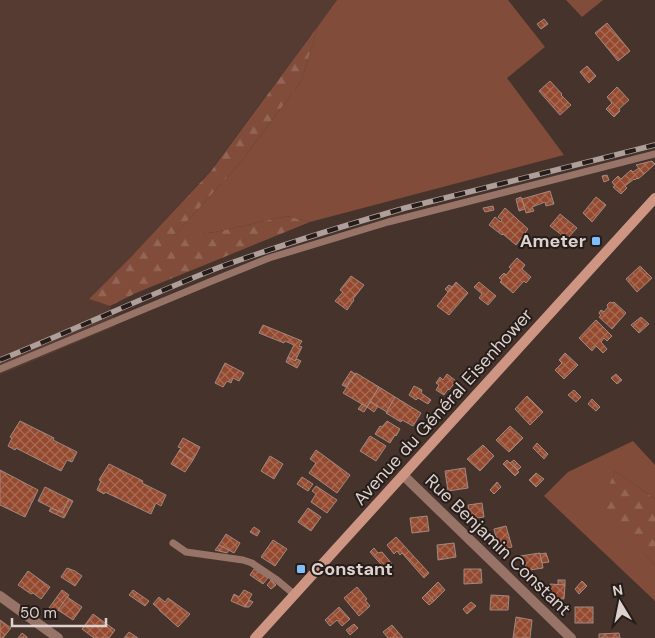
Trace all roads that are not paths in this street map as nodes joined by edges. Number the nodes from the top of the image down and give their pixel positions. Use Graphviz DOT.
graph roads {
  1 [pos="655,154"];
  2 [pos="655,198"];
  3 [pos="0,369"];
  4 [pos="403,475"];
  5 [pos="173,542"];
  6 [pos="295,595"];
  7 [pos="0,596"];
  8 [pos="58,638"];
  9 [pos="256,638"];
  10 [pos="571,638"];
  1 -- 3 [label="lane"];
  2 -- 4 [label="main road, Avenue du Général Eisenhower"];
  4 -- 6 [label="main road, Avenue du Général Eisenhower"];
  4 -- 10 [label="street, Rue Benjamin Constant"];
  5 -- 6 [label="lane"];
  6 -- 9 [label="main road, Avenue du Général Eisenhower"];
  7 -- 8 [label="street"];
}
